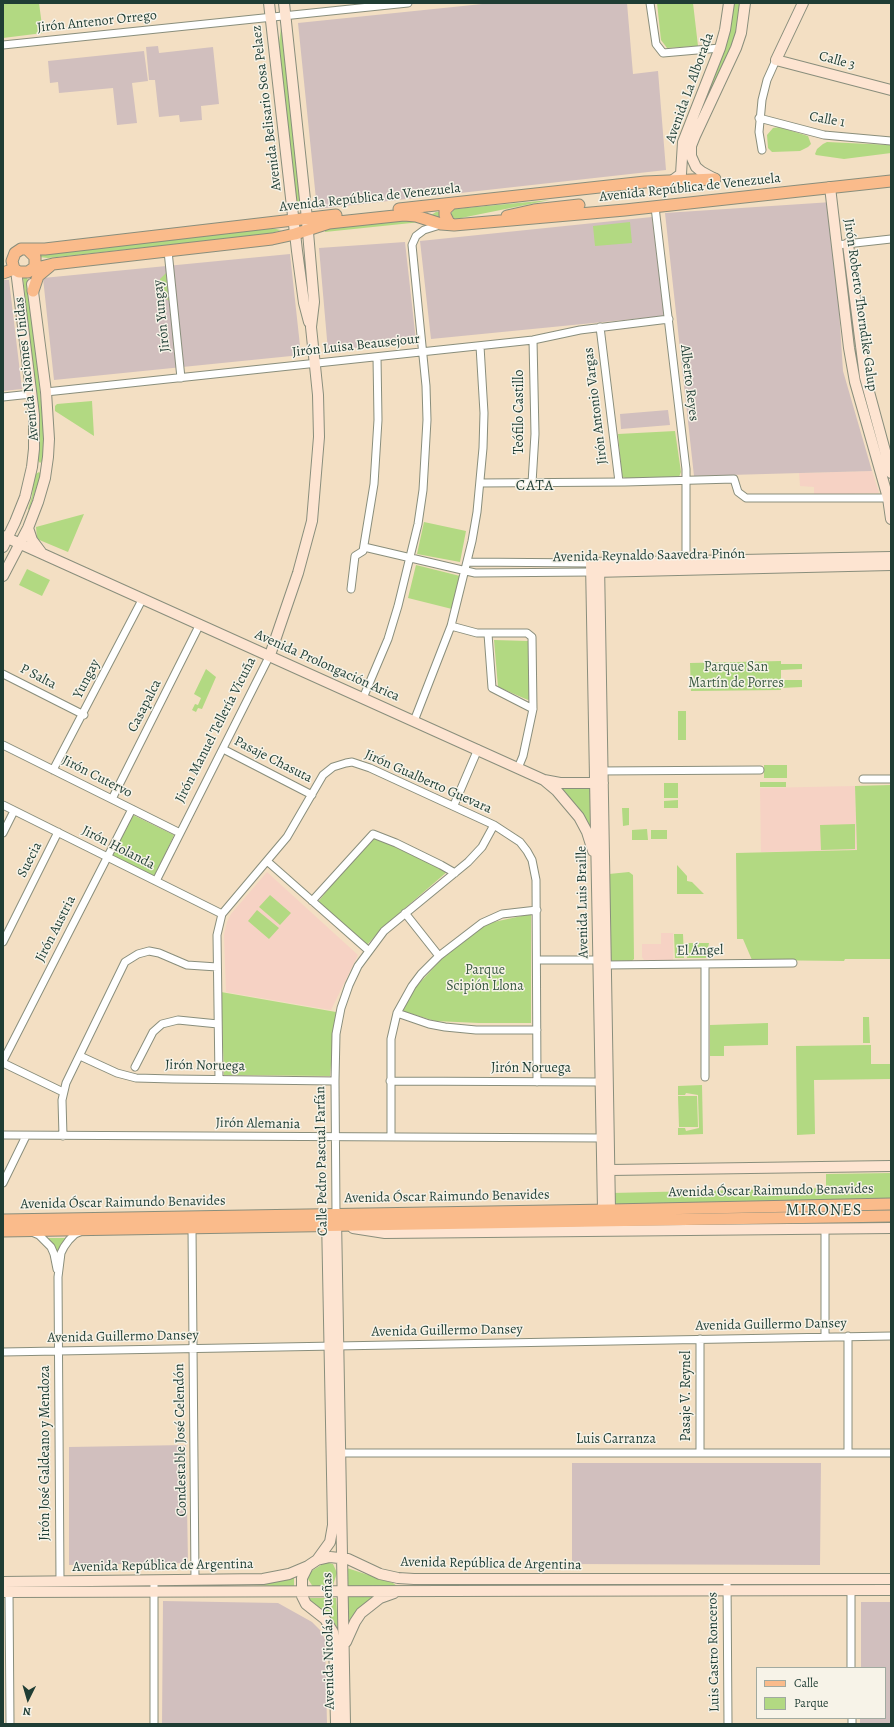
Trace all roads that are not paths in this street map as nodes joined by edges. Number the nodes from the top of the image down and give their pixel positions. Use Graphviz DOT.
graph roads {
  1 [pos="269,3"];
  2 [pos="284,3"];
  3 [pos="408,3"];
  4 [pos="650,3"];
  5 [pos="729,3"];
  6 [pos="745,3"];
  7 [pos="803,3"];
  8 [pos="286,15"];
  9 [pos="270,17"];
  10 [pos="3,45"];
  11 [pos="720,48"];
  12 [pos="776,60"];
  13 [pos="891,90"];
  14 [pos="759,118"];
  15 [pos="891,142"];
  16 [pos="762,150"];
  17 [pos="715,179"];
  18 [pos="674,180"];
  19 [pos="891,182"];
  20 [pos="830,187"];
  21 [pos="592,188"];
  22 [pos="553,193"];
  23 [pos="451,204"];
  24 [pos="655,207"];
  25 [pos="555,208"];
  26 [pos="582,210"];
  27 [pos="307,219"];
  28 [pos="294,221"];
  29 [pos="492,222"];
  30 [pos="441,224"];
  31 [pos="454,225"];
  32 [pos="308,231"];
  33 [pos="295,234"];
  34 [pos="891,239"];
  35 [pos="848,244"];
  36 [pos="837,245"];
  37 [pos="28,250"];
  38 [pos="168,251"];
  39 [pos="53,264"];
  40 [pos="15,269"];
  41 [pos="32,270"];
  42 [pos="3,273"];
  43 [pos="33,291"];
  44 [pos="668,319"];
  45 [pos="600,327"];
  46 [pos="311,328"];
  47 [pos="533,340"];
  48 [pos="480,346"];
  49 [pos="423,352"];
  50 [pos="377,357"];
  51 [pos="315,364"];
  52 [pos="181,378"];
  53 [pos="46,392"];
  54 [pos="31,394"];
  55 [pos="3,397"];
  56 [pos="877,419"];
  57 [pos="866,423"];
  58 [pos="32,467"];
  59 [pos="46,468"];
  60 [pos="891,473"];
  61 [pos="687,480"];
  62 [pos="619,482"];
  63 [pos="480,483"];
  64 [pos="532,483"];
  65 [pos="890,498"];
  66 [pos="891,519"];
  67 [pos="28,528"];
  68 [pos="5,540"];
  69 [pos="20,543"];
  70 [pos="364,547"];
  71 [pos="44,554"];
  72 [pos="891,557"];
  73 [pos="410,558"];
  74 [pos="467,562"];
  75 [pos="686,562"];
  76 [pos="891,565"];
  77 [pos="595,568"];
  78 [pos="465,571"];
  79 [pos="3,576"];
  80 [pos="351,589"];
  81 [pos="143,598"];
  82 [pos="200,624"];
  83 [pos="451,626"];
  84 [pos="488,634"];
  85 [pos="270,655"];
  86 [pos="3,674"];
  87 [pos="363,698"];
  88 [pos="532,709"];
  89 [pos="84,715"];
  90 [pos="414,721"];
  91 [pos="3,745"];
  92 [pos="223,749"];
  93 [pos="478,749"];
  94 [pos="518,768"];
  95 [pos="54,770"];
  96 [pos="760,770"];
  97 [pos="599,771"];
  98 [pos="863,779"];
  99 [pos="891,779"];
  100 [pos="544,780"];
  101 [pos="599,783"];
  102 [pos="312,795"];
  103 [pos="112,799"];
  104 [pos="3,805"];
  105 [pos="454,805"];
  106 [pos="132,809"];
  107 [pos="14,810"];
  108 [pos="494,825"];
  109 [pos="58,832"];
  110 [pos="3,833"];
  111 [pos="180,833"];
  112 [pos="108,857"];
  113 [pos="267,861"];
  114 [pos="596,863"];
  115 [pos="455,873"];
  116 [pos="156,881"];
  117 [pos="312,901"];
  118 [pos="537,910"];
  119 [pos="405,913"];
  120 [pos="222,914"];
  121 [pos="3,942"];
  122 [pos="369,951"];
  123 [pos="440,956"];
  124 [pos="537,960"];
  125 [pos="602,963"];
  126 [pos="793,963"];
  127 [pos="705,964"];
  128 [pos="217,967"];
  129 [pos="397,1013"];
  130 [pos="218,1024"];
  131 [pos="537,1030"];
  132 [pos="80,1056"];
  133 [pos="3,1062"];
  134 [pos="135,1067"];
  135 [pos="705,1077"];
  136 [pos="219,1080"];
  137 [pos="335,1081"];
  138 [pos="390,1081"];
  139 [pos="537,1082"];
  140 [pos="600,1082"];
  141 [pos="63,1092"];
  142 [pos="3,1135"];
  143 [pos="26,1136"];
  144 [pos="63,1136"];
  145 [pos="391,1137"];
  146 [pos="335,1138"];
  147 [pos="605,1138"];
  148 [pos="891,1166"];
  149 [pos="610,1170"];
  150 [pos="3,1183"];
  151 [pos="891,1204"];
  152 [pos="332,1214"];
  153 [pos="607,1214"];
  154 [pos="891,1216"];
  155 [pos="3,1220"];
  156 [pos="332,1226"];
  157 [pos="192,1228"];
  158 [pos="824,1228"];
  159 [pos="891,1228"];
  160 [pos="85,1230"];
  161 [pos="622,1230"];
  162 [pos="3,1231"];
  163 [pos="29,1231"];
  164 [pos="58,1277"];
  165 [pos="848,1336"];
  166 [pos="891,1336"];
  167 [pos="825,1337"];
  168 [pos="700,1339"];
  169 [pos="334,1347"];
  170 [pos="193,1349"];
  171 [pos="58,1351"];
  172 [pos="3,1352"];
  173 [pos="341,1453"];
  174 [pos="700,1453"];
  175 [pos="848,1454"];
  176 [pos="891,1454"];
  177 [pos="342,1558"];
  178 [pos="317,1560"];
  179 [pos="308,1566"];
  180 [pos="891,1579"];
  181 [pos="195,1580"];
  182 [pos="60,1581"];
  183 [pos="3,1582"];
  184 [pos="727,1584"];
  185 [pos="154,1586"];
  186 [pos="301,1590"];
  187 [pos="342,1590"];
  188 [pos="402,1590"];
  189 [pos="851,1590"];
  190 [pos="891,1590"];
  191 [pos="6,1592"];
  192 [pos="344,1654"];
  193 [pos="851,1667"];
  194 [pos="10,1724"];
  195 [pos="154,1724"];
  196 [pos="336,1724"];
  197 [pos="345,1724"];
  198 [pos="728,1724"];
  1 -- 9 [label="main road, Avenida Belisario Sosa Pelaez"];
  2 -- 8 [label="main road, Avenida Belisario Sosa Pelaez"];
  3 -- 8 [label="street, Jirón Antenor Orrego"];
  4 -- 11 [label="street"];
  5 -- 11 [label="main road, Avenida La Alborada"];
  6 -- 17 [label="main road, Avenida La Alborada"];
  7 -- 12 [label="main road"];
  8 -- 9 [label="street, Jirón Antenor Orrego"];
  8 -- 27 [label="main road, Avenida Belisario Sosa Pelaez"];
  9 -- 10 [label="street, Jirón Antenor Orrego"];
  9 -- 28 [label="main road, Avenida Belisario Sosa Pelaez"];
  11 -- 18 [label="main road, Avenida La Alborada"];
  12 -- 13 [label="main road, Calle 3"];
  12 -- 14 [label="street"];
  14 -- 15 [label="street, Calle 1"];
  14 -- 16 [label="street"];
  17 -- 18 [label="main road, Avenida República de Venezuela"];
  18 -- 21 [label="main road, Avenida República de Venezuela"];
  19 -- 20 [label="main road, Avenida República de Venezuela"];
  20 -- 24 [label="main road, Avenida República de Venezuela"];
  20 -- 36 [label="main road, Jirón Roberto Thorndike Galup"];
  21 -- 22 [label="main road, Avenida República de Venezuela"];
  21 -- 26 [label="main road"];
  22 -- 23 [label="main road, Avenida República de Venezuela"];
  22 -- 25 [label="main road"];
  23 -- 27 [label="main road, Avenida República de Venezuela"];
  23 -- 31 [label="main road"];
  24 -- 26 [label="main road, Avenida República de Venezuela"];
  24 -- 44 [label="street, Alberto Reyes"];
  25 -- 26 [label="main road, Avenida República de Venezuela"];
  25 -- 29 [label="main road, Avenida República de Venezuela"];
  26 -- 29 [label="main road, Avenida República de Venezuela"];
  27 -- 28 [label="main road, Avenida República de Venezuela"];
  27 -- 32 [label="main road, Avenida Belisario Sosa Pelaez"];
  28 -- 33 [label="main road, Avenida Belisario Sosa Pelaez"];
  28 -- 37 [label="main road, Avenida República de Venezuela"];
  29 -- 31 [label="main road, Avenida República de Venezuela"];
  30 -- 31 [label="main road, Avenida República de Venezuela"];
  30 -- 32 [label="main road, Avenida República de Venezuela"];
  30 -- 49 [label="street"];
  32 -- 33 [label="main road, Avenida República de Venezuela"];
  32 -- 46 [label="main road, Jirón Manuel Tellería Vicuña"];
  33 -- 38 [label="main road, Avenida República de Venezuela"];
  33 -- 46 [label="main road, Jirón Manuel Tellería Vicuña"];
  34 -- 35 [label="street"];
  35 -- 36 [label="street"];
  35 -- 56 [label="main road, Jirón Roberto Thorndike Galup"];
  36 -- 57 [label="main road, Jirón Roberto Thorndike Galup"];
  37 -- 40 [label="main road"];
  37 -- 41 [label="main road"];
  38 -- 39 [label="main road, Avenida República de Venezuela"];
  38 -- 52 [label="street, Jirón Yungay"];
  39 -- 41 [label="main road, Avenida República de Venezuela"];
  39 -- 43 [label="main road"];
  40 -- 41 [label="main road"];
  40 -- 42 [label="main road"];
  40 -- 54 [label="main road, Avenida Naciones Unidas"];
  41 -- 43 [label="main road, Avenida Naciones Unidas"];
  43 -- 53 [label="main road, Avenida Naciones Unidas"];
  44 -- 45 [label="street, Jirón Luisa Beausejour"];
  44 -- 61 [label="street, Alberto Reyes"];
  45 -- 47 [label="street, Jirón Luisa Beausejour"];
  45 -- 62 [label="street, Jirón Antonio Vargas"];
  46 -- 51 [label="main road, Jirón Manuel Tellería Vicuña"];
  47 -- 48 [label="street, Jirón Luisa Beausejour"];
  47 -- 64 [label="street, Teófilo Castillo"];
  48 -- 49 [label="street, Jirón Luisa Beausejour"];
  48 -- 63 [label="street"];
  49 -- 50 [label="street, Jirón Luisa Beausejour"];
  49 -- 73 [label="street"];
  50 -- 51 [label="street, Jirón Luisa Beausejour"];
  50 -- 70 [label="street"];
  51 -- 52 [label="street, Jirón Luisa Beausejour"];
  51 -- 85 [label="main road, Jirón Manuel Tellería Vicuña"];
  52 -- 53 [label="street, Jirón Luisa Beausejour"];
  53 -- 59 [label="main road, Avenida Naciones Unidas"];
  54 -- 55 [label="street"];
  54 -- 58 [label="main road, Avenida Naciones Unidas"];
  56 -- 57 [label="main road"];
  56 -- 60 [label="main road, Jirón Roberto Thorndike Galup"];
  57 -- 65 [label="main road, Jirón Roberto Thorndike Galup"];
  58 -- 59 [label="main road"];
  58 -- 68 [label="main road, Avenida Naciones Unidas"];
  59 -- 67 [label="main road, Avenida Naciones Unidas"];
  61 -- 62 [label="street"];
  61 -- 65 [label="street"];
  61 -- 75 [label="street, Alberto Reyes"];
  62 -- 64 [label="street"];
  63 -- 64 [label="street"];
  63 -- 74 [label="street"];
  65 -- 66 [label="main road, Jirón Roberto Thorndike Galup"];
  67 -- 69 [label="main road, Avenida Naciones Unidas"];
  67 -- 71 [label="main road, Avenida Prolongación Arica"];
  68 -- 69 [label="main road, Avenida Prolongación Arica"];
  69 -- 71 [label="main road, Avenida Prolongación Arica"];
  69 -- 79 [label="main road, Avenida Naciones Unidas"];
  70 -- 73 [label="street, Avenida Reynaldo Saavedra Pinón"];
  70 -- 80 [label="street"];
  71 -- 81 [label="main road, Avenida Prolongación Arica"];
  72 -- 75 [label="main road, Avenida Reynaldo Saavedra Pinón"];
  73 -- 78 [label="street, Avenida Reynaldo Saavedra Pinón"];
  73 -- 87 [label="street"];
  74 -- 77 [label="street, Avenida Reynaldo Saavedra Pinón"];
  74 -- 78 [label="street"];
  75 -- 77 [label="main road, Avenida Reynaldo Saavedra Pinón"];
  76 -- 77 [label="main road, Avenida Reynaldo Saavedra Pinón"];
  77 -- 78 [label="street, Avenida Reynaldo Saavedra Pinón"];
  77 -- 97 [label="main road, Avenida Luis Braille"];
  78 -- 83 [label="street"];
  81 -- 82 [label="main road, Avenida Prolongación Arica"];
  81 -- 89 [label="street, Yungay"];
  82 -- 85 [label="main road, Avenida Prolongación Arica"];
  82 -- 103 [label="street, Casapalca"];
  83 -- 84 [label="street"];
  83 -- 90 [label="street"];
  84 -- 88 [label="street"];
  84 -- 88 [label="street"];
  85 -- 87 [label="main road, Avenida Prolongación Arica"];
  85 -- 92 [label="street, Jirón Manuel Tellería Vicuña"];
  86 -- 89 [label="street, P Salta"];
  87 -- 90 [label="main road, Avenida Prolongación Arica"];
  88 -- 94 [label="street"];
  89 -- 95 [label="street, Yungay"];
  90 -- 93 [label="main road, Avenida Prolongación Arica"];
  91 -- 95 [label="street, Jirón Cutervo"];
  92 -- 102 [label="street, Pasaje Chasuta"];
  92 -- 111 [label="street, Jirón Manuel Tellería Vicuña"];
  93 -- 94 [label="main road, Avenida Prolongación Arica"];
  93 -- 105 [label="street"];
  94 -- 100 [label="main road, Avenida Prolongación Arica"];
  95 -- 103 [label="street, Jirón Cutervo"];
  96 -- 97 [label="street"];
  97 -- 101 [label="main road, Avenida Luis Braille"];
  98 -- 99 [label="street"];
  100 -- 101 [label="main road, Avenida Prolongación Arica"];
  100 -- 114 [label="main road"];
  101 -- 114 [label="main road, Avenida Luis Braille"];
  101 -- 125 [label="main road, Avenida Luis Braille"];
  102 -- 105 [label="street, Jirón Gualberto Guevara"];
  102 -- 113 [label="street, Jirón Gualberto Guevara"];
  103 -- 106 [label="street, Jirón Cutervo"];
  104 -- 107 [label="street, Jirón Holanda"];
  105 -- 108 [label="street, Jirón Gualberto Guevara"];
  106 -- 111 [label="street, Jirón Cutervo"];
  106 -- 112 [label="street, Jirón Austria"];
  107 -- 109 [label="street, Jirón Holanda"];
  107 -- 110 [label="street"];
  108 -- 115 [label="street, Calle Pedro Pascual Farfán"];
  108 -- 118 [label="street, Jirón Gualberto Guevara"];
  109 -- 112 [label="street, Jirón Holanda"];
  109 -- 121 [label="street, Suecia"];
  111 -- 116 [label="street, Jirón Manuel Tellería Vicuña"];
  112 -- 116 [label="street, Jirón Holanda"];
  112 -- 133 [label="street, Jirón Austria"];
  113 -- 117 [label="street"];
  113 -- 120 [label="street, Jirón Gualberto Guevara"];
  114 -- 125 [label="main road, Avenida Luis Braille"];
  115 -- 117 [label="street"];
  115 -- 119 [label="street, Calle Pedro Pascual Farfán"];
  116 -- 120 [label="street, Jirón Holanda"];
  117 -- 122 [label="street"];
  118 -- 123 [label="street"];
  118 -- 124 [label="street, Jirón Gualberto Guevara"];
  119 -- 122 [label="street, Calle Pedro Pascual Farfán"];
  119 -- 123 [label="street"];
  120 -- 128 [label="street, Jirón Gualberto Guevara"];
  122 -- 137 [label="street, Calle Pedro Pascual Farfán"];
  123 -- 129 [label="street"];
  124 -- 125 [label="street, El Ángel"];
  124 -- 131 [label="street, Jirón Gualberto Guevara"];
  125 -- 127 [label="street, El Ángel"];
  125 -- 140 [label="main road, Avenida Luis Braille"];
  125 -- 147 [label="main road, Avenida Luis Braille"];
  126 -- 127 [label="street, El Ángel"];
  127 -- 135 [label="street"];
  128 -- 130 [label="street, Jirón Gualberto Guevara"];
  128 -- 132 [label="street"];
  129 -- 131 [label="street"];
  129 -- 138 [label="street"];
  130 -- 134 [label="street"];
  130 -- 136 [label="street, Jirón Gualberto Guevara"];
  131 -- 139 [label="street, Jirón Gualberto Guevara"];
  132 -- 136 [label="street, Jirón Noruega"];
  132 -- 141 [label="street"];
  133 -- 141 [label="street"];
  136 -- 137 [label="street, Jirón Noruega"];
  137 -- 146 [label="street, Calle Pedro Pascual Farfán"];
  138 -- 139 [label="street, Jirón Noruega"];
  138 -- 145 [label="street"];
  139 -- 140 [label="street, Jirón Noruega"];
  140 -- 147 [label="main road, Avenida Luis Braille"];
  141 -- 144 [label="street"];
  142 -- 143 [label="street, Jirón Alemania"];
  143 -- 144 [label="street, Jirón Alemania"];
  143 -- 150 [label="street"];
  144 -- 146 [label="street, Jirón Alemania"];
  145 -- 146 [label="street, Jirón Alemania"];
  145 -- 147 [label="street, Jirón Alemania"];
  146 -- 152 [label="street, Calle Pedro Pascual Farfán"];
  147 -- 149 [label="main road, Avenida Luis Braille"];
  147 -- 153 [label="main road, Avenida Luis Braille"];
  148 -- 149 [label="main road"];
  149 -- 153 [label="main road, Avenida Luis Braille"];
  151 -- 153 [label="main road, Avenida Óscar Raimundo Benavides"];
  152 -- 153 [label="main road, Avenida Óscar Raimundo Benavides"];
  152 -- 155 [label="main road, Avenida Óscar Raimundo Benavides"];
  152 -- 156 [label="main road, Calle Pedro Pascual Farfán"];
  153 -- 154 [label="main road, Avenida Óscar Raimundo Benavides"];
  153 -- 156 [label="main road, Avenida Óscar Raimundo Benavides"];
  153 -- 161 [label="main road"];
  156 -- 157 [label="main road, Avenida Óscar Raimundo Benavides"];
  156 -- 161 [label="main road, Avenida Óscar Raimundo Benavides"];
  156 -- 169 [label="main road, Calle Pedro Pascual Farfán"];
  157 -- 160 [label="main road, Avenida Óscar Raimundo Benavides"];
  157 -- 170 [label="street, Condestable José Celendón"];
  158 -- 159 [label="main road, Avenida Óscar Raimundo Benavides"];
  158 -- 161 [label="main road, Avenida Óscar Raimundo Benavides"];
  158 -- 167 [label="street"];
  160 -- 163 [label="main road, Avenida Óscar Raimundo Benavides"];
  160 -- 164 [label="street, Jirón José Galdeano y Mendoza"];
  162 -- 163 [label="main road, Avenida Óscar Raimundo Benavides"];
  163 -- 164 [label="street, Jirón José Galdeano y Mendoza"];
  164 -- 171 [label="street, Jirón José Galdeano y Mendoza"];
  165 -- 166 [label="street, Avenida Guillermo Dansey"];
  165 -- 167 [label="street, Avenida Guillermo Dansey"];
  165 -- 175 [label="street"];
  167 -- 168 [label="street, Avenida Guillermo Dansey"];
  168 -- 169 [label="street, Avenida Guillermo Dansey"];
  168 -- 174 [label="street, Pasaje V. Reynel"];
  169 -- 170 [label="street, Avenida Guillermo Dansey"];
  169 -- 173 [label="main road, Calle Pedro Pascual Farfán"];
  169 -- 178 [label="main road, Calle Pedro Pascual Farfán"];
  170 -- 171 [label="street, Avenida Guillermo Dansey"];
  170 -- 181 [label="street, Condestable José Celendón"];
  171 -- 172 [label="street, Avenida Guillermo Dansey"];
  171 -- 182 [label="street, Jirón José Galdeano y Mendoza"];
  173 -- 174 [label="street, Luis Carranza"];
  173 -- 177 [label="main road, Calle Pedro Pascual Farfán"];
  174 -- 175 [label="street, Luis Carranza"];
  175 -- 176 [label="street, Luis Carranza"];
  177 -- 178 [label="main road, Avenida República de Argentina"];
  177 -- 184 [label="main road, Avenida República de Argentina"];
  177 -- 187 [label="main road, Avenida Nicolás Dueñas"];
  178 -- 179 [label="main road, Avenida República de Argentina"];
  179 -- 181 [label="main road, Avenida República de Argentina"];
  179 -- 186 [label="main road, Avenida Nicolás Dueñas"];
  180 -- 184 [label="main road, Avenida República de Argentina"];
  181 -- 185 [label="main road, Avenida República de Argentina"];
  182 -- 183 [label="main road, Avenida República de Argentina"];
  182 -- 185 [label="main road, Avenida República de Argentina"];
  184 -- 188 [label="main road, Avenida República de Argentina"];
  184 -- 189 [label="main road, Avenida República de Argentina"];
  184 -- 198 [label="street, Luis Castro Ronceros"];
  185 -- 186 [label="main road, Avenida República de Argentina"];
  185 -- 191 [label="main road, Avenida República de Argentina"];
  185 -- 195 [label="street"];
  186 -- 187 [label="main road, Avenida República de Argentina"];
  186 -- 196 [label="main road, Avenida Nicolás Dueñas"];
  187 -- 188 [label="main road, Avenida República de Argentina"];
  187 -- 192 [label="main road, Avenida Nicolás Dueñas"];
  188 -- 192 [label="main road"];
  189 -- 190 [label="main road, Avenida República de Argentina"];
  189 -- 193 [label="street"];
  191 -- 194 [label="street"];
  192 -- 197 [label="main road, Avenida Nicolás Dueñas"];
}
